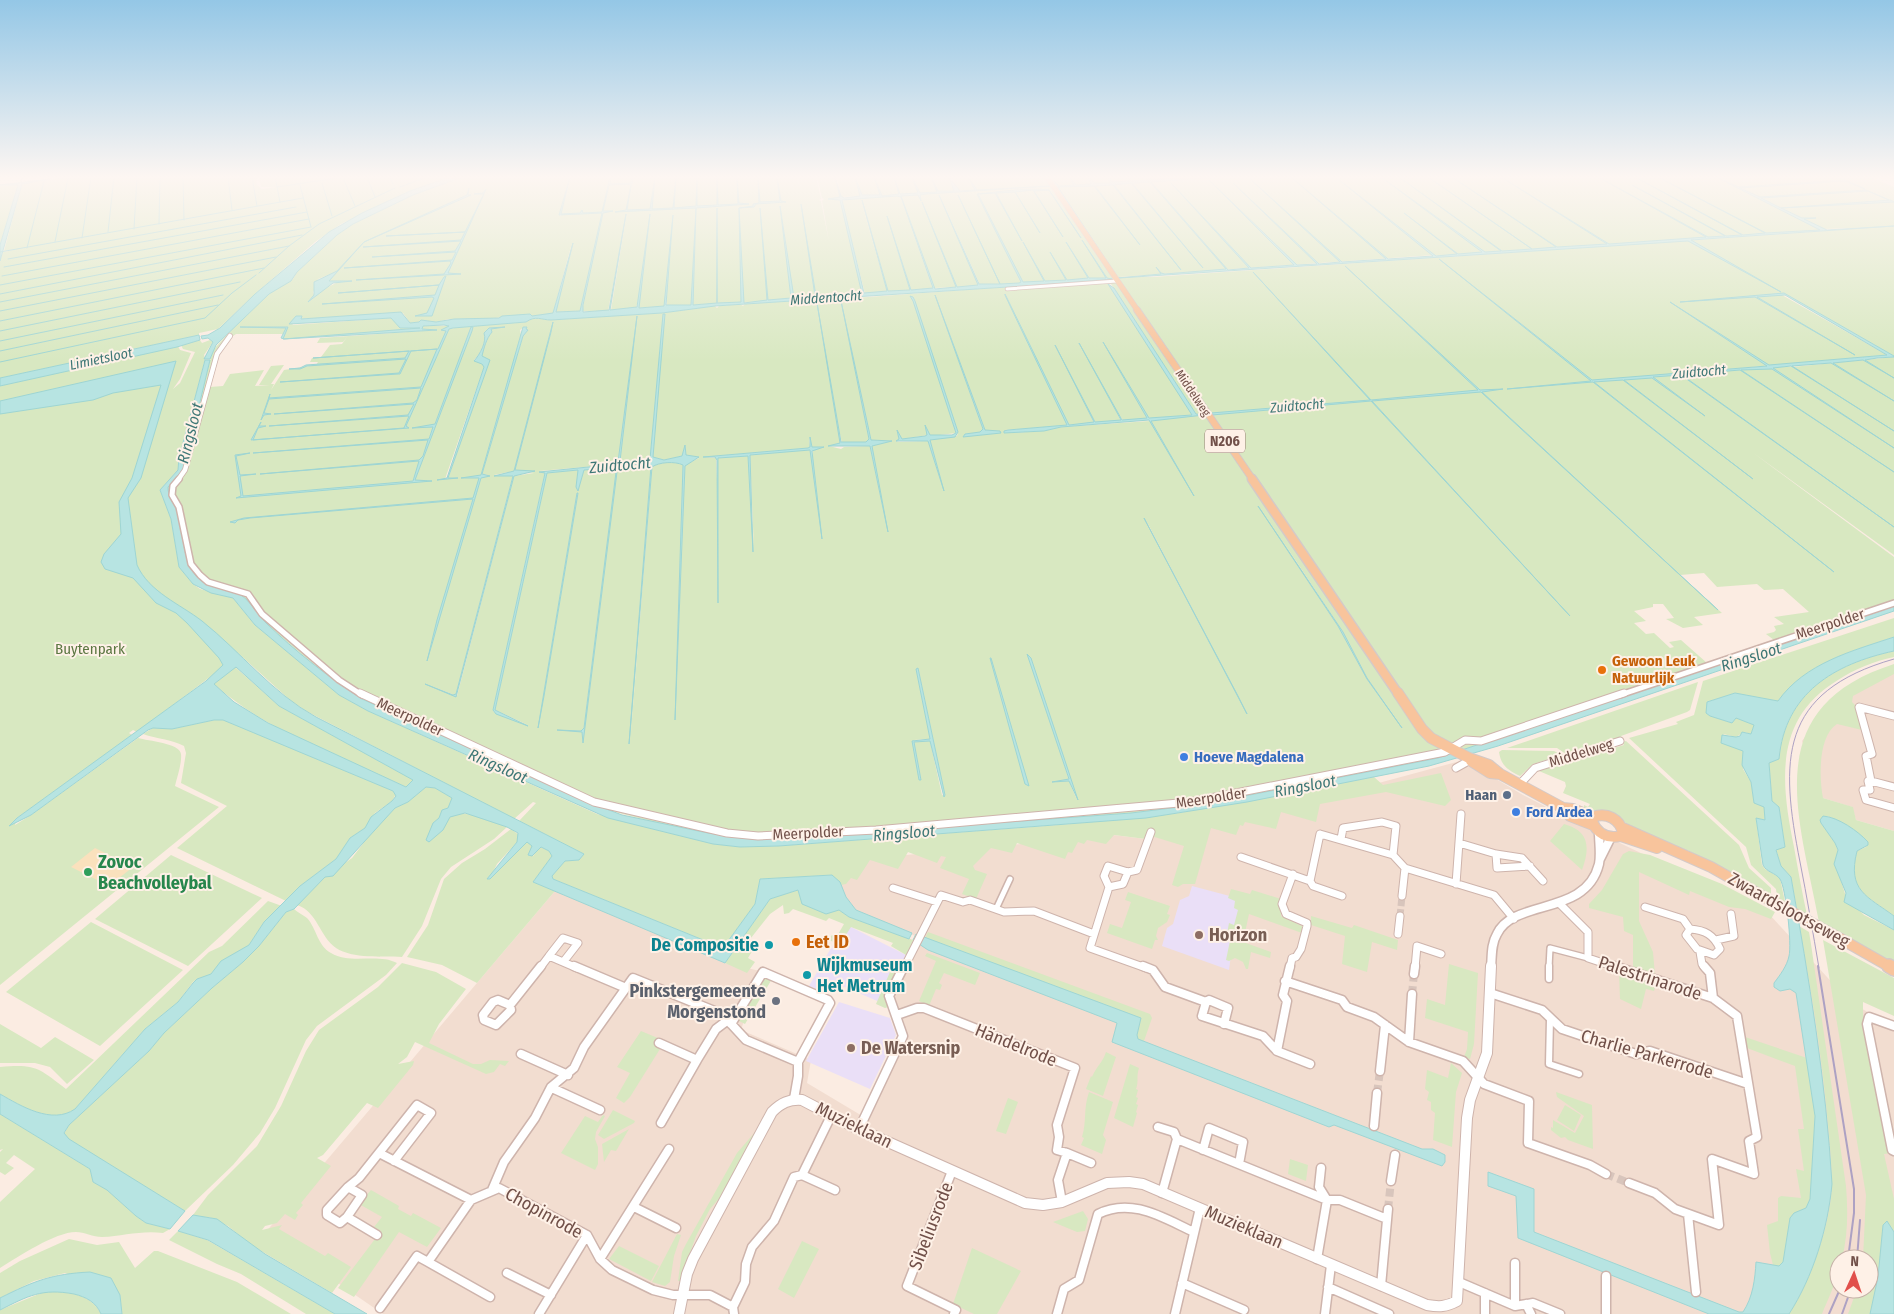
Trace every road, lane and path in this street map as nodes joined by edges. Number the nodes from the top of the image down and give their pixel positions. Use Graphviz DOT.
graph roads {
  1 [pos="1088,238"];
  2 [pos="1116,281"];
  3 [pos="1007,289"];
  4 [pos="230,336"];
  5 [pos="1894,603"];
  6 [pos="1894,716"];
  7 [pos="1620,741"];
  8 [pos="1458,752"];
  9 [pos="1456,768"];
  10 [pos="1871,781"];
  11 [pos="1519,785"];
  12 [pos="1894,788"];
  13 [pos="1563,808"];
  14 [pos="1894,808"];
  15 [pos="1462,814"];
  16 [pos="1595,825"];
  17 [pos="1151,832"];
  18 [pos="1618,834"];
  19 [pos="1341,840"];
  20 [pos="1459,843"];
  21 [pos="1496,854"];
  22 [pos="1393,855"];
  23 [pos="1241,857"];
  24 [pos="1600,859"];
  25 [pos="1530,866"];
  26 [pos="1404,868"];
  27 [pos="1128,872"];
  28 [pos="1293,874"];
  29 [pos="1010,879"];
  30 [pos="1310,881"];
  31 [pos="1543,881"];
  32 [pos="1456,884"];
  33 [pos="1109,887"];
  34 [pos="893,888"];
  35 [pos="1342,896"];
  36 [pos="1402,896"];
  37 [pos="1764,897"];
  38 [pos="937,902"];
  39 [pos="1559,903"];
  40 [pos="1645,907"];
  41 [pos="996,909"];
  42 [pos="1731,914"];
  43 [pos="1400,916"];
  44 [pos="1514,919"];
  45 [pos="1690,929"];
  46 [pos="1094,934"];
  47 [pos="1398,934"];
  48 [pos="1841,939"];
  49 [pos="1716,940"];
  50 [pos="1700,952"];
  51 [pos="1441,954"];
  52 [pos="549,956"];
  53 [pos="1588,958"];
  54 [pos="564,961"];
  55 [pos="1894,969"];
  56 [pos="1414,974"];
  57 [pos="1549,978"];
  58 [pos="1285,981"];
  59 [pos="626,988"];
  60 [pos="1490,993"];
  61 [pos="1412,994"];
  62 [pos="1713,998"];
  63 [pos="1206,1002"];
  64 [pos="510,1005"];
  65 [pos="897,1015"];
  66 [pos="1550,1018"];
  67 [pos="730,1022"];
  68 [pos="1224,1024"];
  69 [pos="1385,1025"];
  70 [pos="1894,1026"];
  71 [pos="1409,1042"];
  72 [pos="659,1043"];
  73 [pos="1277,1051"];
  74 [pos="521,1054"];
  75 [pos="697,1060"];
  76 [pos="798,1062"];
  77 [pos="1310,1064"];
  78 [pos="1380,1071"];
  79 [pos="1579,1074"];
  80 [pos="568,1075"];
  81 [pos="1478,1076"];
  82 [pos="1748,1084"];
  83 [pos="552,1088"];
  84 [pos="1377,1093"];
  85 [pos="794,1099"];
  86 [pos="600,1110"];
  87 [pos="831,1116"];
  88 [pos="661,1123"];
  89 [pos="1374,1126"];
  90 [pos="1158,1127"];
  91 [pos="859,1129"];
  92 [pos="1177,1139"];
  93 [pos="669,1149"];
  94 [pos="1203,1150"];
  95 [pos="1894,1151"];
  96 [pos="379,1153"];
  97 [pos="1066,1154"];
  98 [pos="1394,1154"];
  99 [pos="394,1161"];
  100 [pos="1091,1163"];
  101 [pos="1239,1164"];
  102 [pos="1321,1168"];
  103 [pos="952,1171"];
  104 [pos="1606,1174"];
  105 [pos="802,1175"];
  106 [pos="1392,1181"];
  107 [pos="1629,1183"];
  108 [pos="348,1187"];
  109 [pos="492,1190"];
  110 [pos="835,1190"];
  111 [pos="1162,1193"];
  112 [pos="471,1200"];
  113 [pos="1327,1200"];
  114 [pos="1062,1202"];
  115 [pos="634,1207"];
  116 [pos="1200,1208"];
  117 [pos="1688,1214"];
  118 [pos="346,1218"];
  119 [pos="676,1228"];
  120 [pos="1194,1232"];
  121 [pos="587,1234"];
  122 [pos="377,1235"];
  123 [pos="600,1259"];
  124 [pos="1316,1259"];
  125 [pos="428,1262"];
  126 [pos="1516,1262"];
  127 [pos="1331,1265"];
  128 [pos="507,1273"];
  129 [pos="1606,1276"];
  130 [pos="1459,1282"];
  131 [pos="1182,1283"];
  132 [pos="1381,1286"];
  133 [pos="1328,1288"];
  134 [pos="1696,1292"];
  135 [pos="1485,1293"];
  136 [pos="683,1294"];
  137 [pos="551,1295"];
  138 [pos="490,1297"];
  139 [pos="1526,1304"];
  140 [pos="1515,1306"];
  141 [pos="380,1308"];
  142 [pos="1244,1310"];
  143 [pos="733,1311"];
  144 [pos="955,1312"];
  145 [pos="539,1314"];
  146 [pos="678,1314"];
  147 [pos="1057,1314"];
  148 [pos="1175,1314"];
  149 [pos="1325,1314"];
  150 [pos="1389,1314"];
  151 [pos="1485,1314"];
  152 [pos="1531,1314"];
  153 [pos="1560,1314"];
  154 [pos="1606,1314"];
  1 -- 2 [label="main road, Middelweg / N206"];
  2 -- 3 [label="street"];
  2 -- 8 [label="main road, Middelweg / N206"];
  4 -- 8 [label="street, Meerpolder"];
  5 -- 8 [label="street, Meerpolder"];
  6 -- 10 [label="street"];
  7 -- 11 [label="street, Middelweg"];
  8 -- 9 [label="street, Meerpolder"];
  8 -- 11 [label="main road"];
  10 -- 12 [label="street"];
  10 -- 14 [label="street"];
  11 -- 13 [label="main road"];
  13 -- 16 [label="main road"];
  15 -- 20 [label="street"];
  16 -- 18 [label="main road"];
  16 -- 18 [label="main road"];
  16 -- 24 [label="street, Muzieklaan"];
  17 -- 27 [label="street"];
  18 -- 24 [label="street, Muzieklaan"];
  18 -- 37 [label="main road, Zwaardslootseweg"];
  19 -- 22 [label="street"];
  19 -- 22 [label="street"];
  19 -- 30 [label="street"];
  20 -- 21 [label="street"];
  20 -- 32 [label="street"];
  21 -- 25 [label="street"];
  21 -- 25 [label="street"];
  22 -- 26 [label="street"];
  23 -- 28 [label="street"];
  24 -- 39 [label="street, Muzieklaan"];
  25 -- 31 [label="street"];
  26 -- 32 [label="street"];
  26 -- 36 [label="street"];
  27 -- 33 [label="street"];
  27 -- 33 [label="street"];
  28 -- 30 [label="street"];
  28 -- 58 [label="street"];
  29 -- 41 [label="street"];
  30 -- 35 [label="street"];
  32 -- 44 [label="street"];
  33 -- 46 [label="street"];
  34 -- 38 [label="street"];
  37 -- 48 [label="main road, Zwaardslootseweg, bridge"];
  38 -- 41 [label="street"];
  38 -- 65 [label="street"];
  39 -- 44 [label="street, Muzieklaan"];
  39 -- 53 [label="street, Palestrinarode"];
  40 -- 45 [label="street"];
  41 -- 46 [label="street"];
  42 -- 49 [label="street"];
  43 -- 47 [label="street"];
  44 -- 60 [label="street, Muzieklaan"];
  45 -- 49 [label="street"];
  45 -- 50 [label="street, Palestrinarode"];
  46 -- 63 [label="street"];
  48 -- 55 [label="main road, Zwaardslootseweg"];
  49 -- 50 [label="street"];
  50 -- 62 [label="street, Palestrinarode"];
  51 -- 56 [label="street"];
  52 -- 54 [label="street"];
  52 -- 54 [label="street"];
  52 -- 64 [label="street"];
  53 -- 57 [label="street, Palestrinarode"];
  53 -- 62 [label="street, Palestrinarode"];
  54 -- 59 [label="street"];
  58 -- 69 [label="street"];
  58 -- 73 [label="street"];
  59 -- 67 [label="street"];
  59 -- 80 [label="street"];
  60 -- 66 [label="street, Charlie Parkerrode"];
  60 -- 81 [label="street, Muzieklaan"];
  61 -- 71 [label="street"];
  62 -- 82 [label="street, Palestrinarode"];
  63 -- 68 [label="street"];
  63 -- 68 [label="street"];
  65 -- 91 [label="street"];
  65 -- 97 [label="street, Händelrode"];
  66 -- 79 [label="street"];
  66 -- 82 [label="street, Charlie Parkerrode"];
  67 -- 75 [label="street"];
  67 -- 76 [label="street"];
  67 -- 76 [label="street"];
  68 -- 73 [label="street"];
  69 -- 71 [label="street"];
  69 -- 78 [label="street"];
  70 -- 95 [label="street"];
  71 -- 81 [label="street"];
  72 -- 75 [label="street"];
  73 -- 77 [label="street"];
  74 -- 80 [label="street"];
  75 -- 88 [label="street"];
  76 -- 85 [label="street"];
  80 -- 83 [label="street"];
  81 -- 104 [label="street"];
  81 -- 130 [label="street, Muzieklaan"];
  82 -- 117 [label="street, Palestrinarode"];
  83 -- 86 [label="street"];
  83 -- 109 [label="street"];
  84 -- 89 [label="street"];
  85 -- 87 [label="street, Muzieklaan"];
  85 -- 136 [label="street"];
  87 -- 91 [label="street, Muzieklaan"];
  87 -- 105 [label="street"];
  90 -- 92 [label="street"];
  91 -- 103 [label="street, Muzieklaan"];
  92 -- 94 [label="street"];
  92 -- 111 [label="street"];
  93 -- 115 [label="street"];
  94 -- 101 [label="street"];
  94 -- 101 [label="street"];
  96 -- 99 [label="street"];
  96 -- 99 [label="street"];
  96 -- 108 [label="street"];
  97 -- 100 [label="street"];
  97 -- 114 [label="street"];
  98 -- 106 [label="street"];
  99 -- 112 [label="street"];
  101 -- 113 [label="street"];
  102 -- 113 [label="street"];
  103 -- 114 [label="street, Muzieklaan"];
  103 -- 144 [label="street, Sibeliusrode"];
  105 -- 110 [label="street"];
  105 -- 143 [label="street"];
  107 -- 117 [label="street"];
  108 -- 118 [label="street"];
  108 -- 118 [label="street"];
  109 -- 112 [label="street, Chopinrode"];
  109 -- 121 [label="street, Chopinrode"];
  111 -- 114 [label="street, Muzieklaan"];
  111 -- 116 [label="street, Muzieklaan"];
  112 -- 125 [label="street"];
  113 -- 124 [label="street"];
  113 -- 132 [label="street"];
  115 -- 119 [label="street"];
  115 -- 123 [label="street"];
  116 -- 120 [label="street"];
  116 -- 124 [label="street, Muzieklaan"];
  117 -- 134 [label="street"];
  118 -- 122 [label="street"];
  120 -- 131 [label="street"];
  120 -- 147 [label="street"];
  121 -- 123 [label="street, Chopinrode"];
  121 -- 137 [label="street"];
  123 -- 136 [label="street, Chopinrode"];
  124 -- 127 [label="street, Muzieklaan"];
  125 -- 138 [label="street"];
  125 -- 141 [label="street"];
  126 -- 140 [label="street"];
  127 -- 132 [label="street, Muzieklaan"];
  127 -- 133 [label="street"];
  128 -- 137 [label="street"];
  129 -- 154 [label="street"];
  130 -- 132 [label="street, Muzieklaan"];
  130 -- 135 [label="street"];
  131 -- 142 [label="street"];
  131 -- 148 [label="street"];
  133 -- 149 [label="street"];
  133 -- 150 [label="street"];
  135 -- 140 [label="street"];
  135 -- 151 [label="street"];
  136 -- 143 [label="street, Chopinrode"];
  136 -- 146 [label="street"];
  137 -- 145 [label="street"];
  139 -- 140 [label="street"];
  139 -- 152 [label="street"];
  139 -- 153 [label="street"];
}
